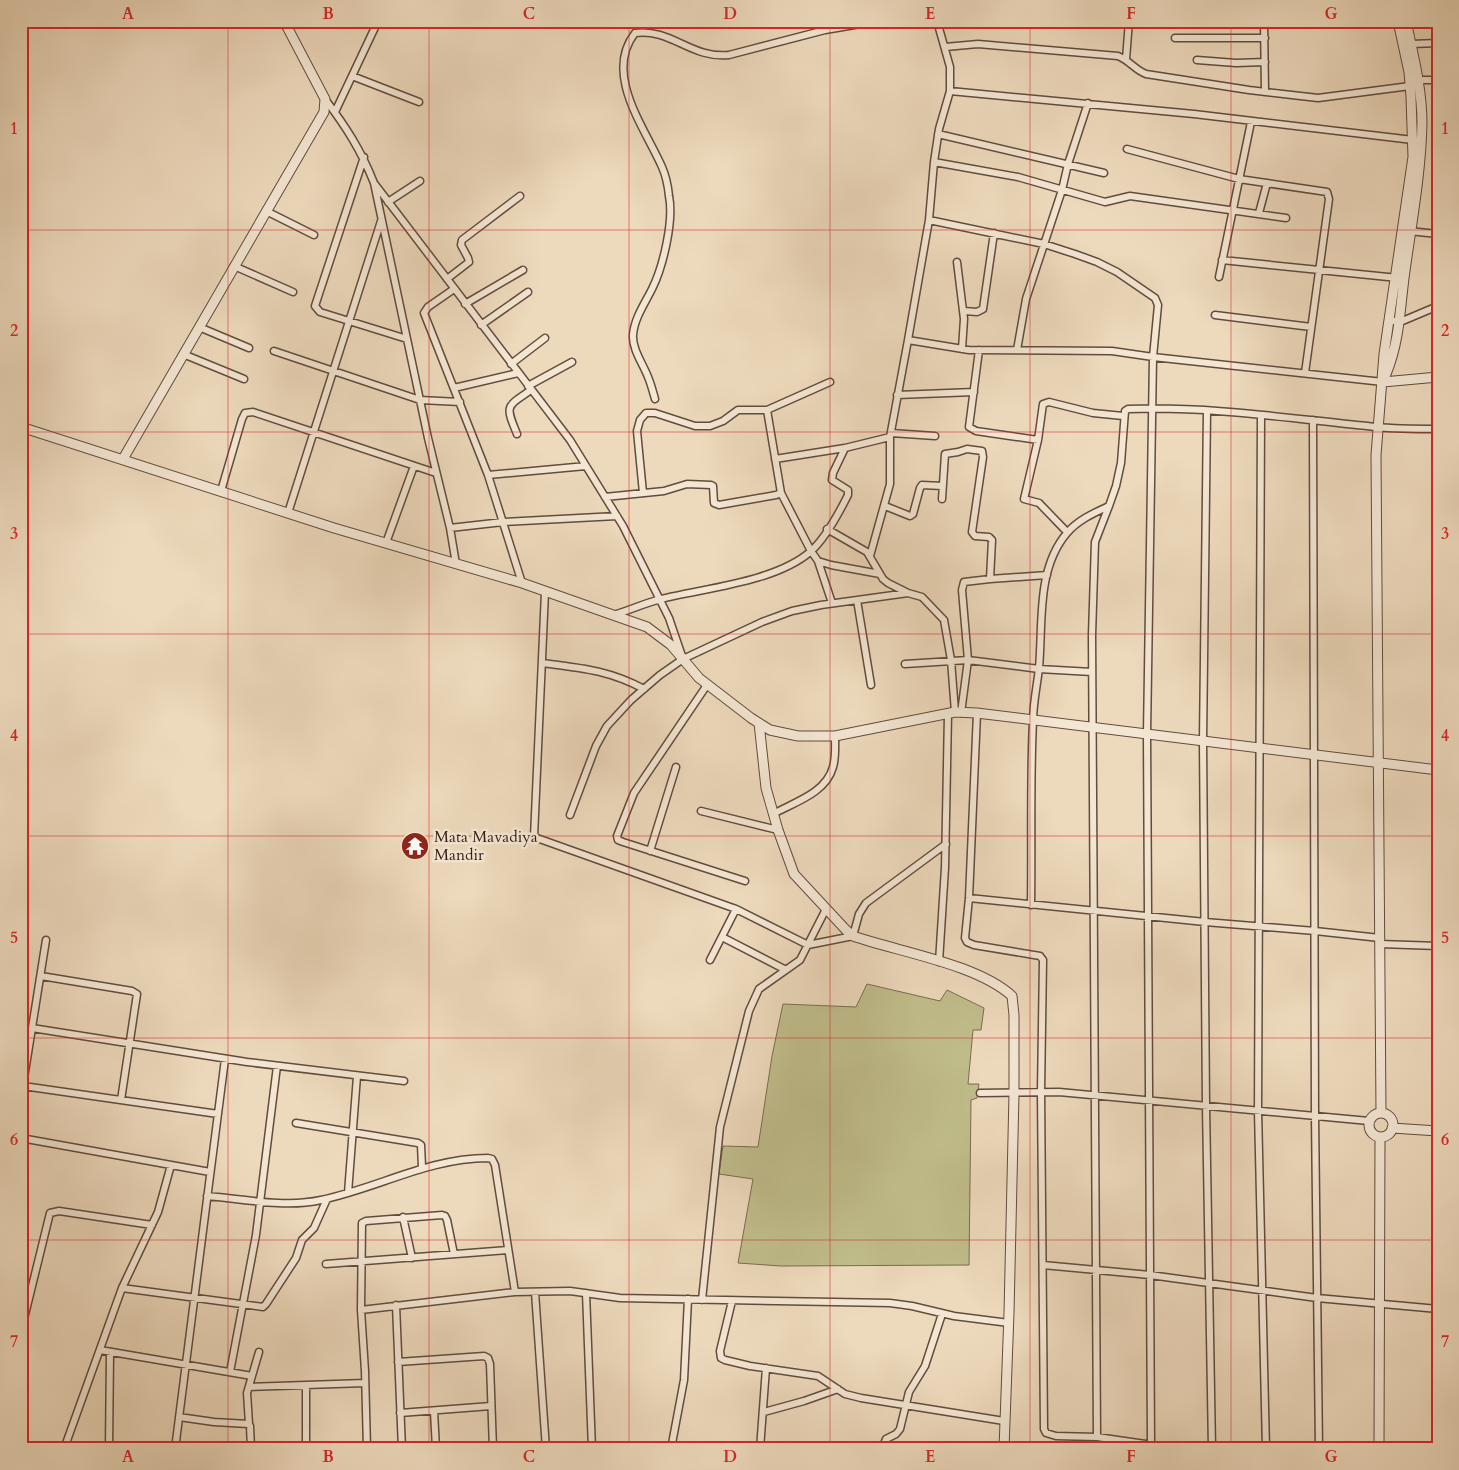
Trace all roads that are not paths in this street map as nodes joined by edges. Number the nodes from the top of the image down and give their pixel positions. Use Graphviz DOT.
graph roads {
  1 [pos="284,21"];
  2 [pos="378,21"];
  3 [pos="878,21"];
  4 [pos="937,21"];
  5 [pos="1129,21"];
  6 [pos="1264,21"];
  7 [pos="1398,21"];
  8 [pos="1406,21"];
  9 [pos="1175,38"];
  10 [pos="1265,38"];
  11 [pos="1438,43"];
  12 [pos="1411,44"];
  13 [pos="945,47"];
  14 [pos="1126,59"];
  15 [pos="1198,60"];
  16 [pos="1265,62"];
  17 [pos="352,76"];
  18 [pos="1418,80"];
  19 [pos="1438,80"];
  20 [pos="1410,86"];
  21 [pos="950,91"];
  22 [pos="1265,92"];
  23 [pos="326,99"];
  24 [pos="418,102"];
  25 [pos="1088,103"];
  26 [pos="335,112"];
  27 [pos="1252,122"];
  28 [pos="938,134"];
  29 [pos="1413,140"];
  30 [pos="1127,149"];
  31 [pos="364,157"];
  32 [pos="934,162"];
  33 [pos="1068,164"];
  34 [pos="1104,173"];
  35 [pos="1240,179"];
  36 [pos="420,181"];
  37 [pos="374,183"];
  38 [pos="1267,183"];
  39 [pos="1062,190"];
  40 [pos="520,196"];
  41 [pos="388,202"];
  42 [pos="1233,209"];
  43 [pos="266,211"];
  44 [pos="1259,213"];
  45 [pos="1286,218"];
  46 [pos="382,220"];
  47 [pos="929,220"];
  48 [pos="1406,231"];
  49 [pos="994,233"];
  50 [pos="1438,234"];
  51 [pos="314,235"];
  52 [pos="1044,244"];
  53 [pos="1222,260"];
  54 [pos="957,262"];
  55 [pos="234,266"];
  56 [pos="523,270"];
  57 [pos="1319,270"];
  58 [pos="1219,277"];
  59 [pos="1400,278"];
  60 [pos="447,279"];
  61 [pos="454,290"];
  62 [pos="294,292"];
  63 [pos="528,292"];
  64 [pos="466,304"];
  65 [pos="1438,306"];
  66 [pos="964,312"];
  67 [pos="1215,315"];
  68 [pos="349,320"];
  69 [pos="1389,320"];
  70 [pos="1400,322"];
  71 [pos="481,325"];
  72 [pos="199,327"];
  73 [pos="1311,327"];
  74 [pos="545,338"];
  75 [pos="407,339"];
  76 [pos="908,340"];
  77 [pos="249,348"];
  78 [pos="962,349"];
  79 [pos="979,350"];
  80 [pos="1017,350"];
  81 [pos="274,351"];
  82 [pos="183,354"];
  83 [pos="1153,357"];
  84 [pos="572,362"];
  85 [pos="511,364"];
  86 [pos="333,371"];
  87 [pos="518,373"];
  88 [pos="1305,373"];
  89 [pos="1438,377"];
  90 [pos="244,379"];
  91 [pos="830,382"];
  92 [pos="1383,382"];
  93 [pos="454,388"];
  94 [pos="530,388"];
  95 [pos="974,392"];
  96 [pos="897,395"];
  97 [pos="420,400"];
  98 [pos="655,400"];
  99 [pos="460,402"];
  100 [pos="1152,408"];
  101 [pos="767,410"];
  102 [pos="1207,411"];
  103 [pos="1261,415"];
  104 [pos="1123,416"];
  105 [pos="1314,420"];
  106 [pos="21,427"];
  107 [pos="1378,427"];
  108 [pos="1438,430"];
  109 [pos="314,432"];
  110 [pos="517,434"];
  111 [pos="890,435"];
  112 [pos="936,436"];
  113 [pos="1038,440"];
  114 [pos="845,448"];
  115 [pos="123,459"];
  116 [pos="775,459"];
  117 [pos="414,466"];
  118 [pos="586,466"];
  119 [pos="436,473"];
  120 [pos="488,475"];
  121 [pos="942,486"];
  122 [pos="222,491"];
  123 [pos="643,493"];
  124 [pos="781,493"];
  125 [pos="605,497"];
  126 [pos="942,499"];
  127 [pos="885,506"];
  128 [pos="1109,506"];
  129 [pos="288,513"];
  130 [pos="616,516"];
  131 [pos="503,522"];
  132 [pos="450,528"];
  133 [pos="828,530"];
  134 [pos="1067,532"];
  135 [pos="386,543"];
  136 [pos="811,551"];
  137 [pos="870,556"];
  138 [pos="818,560"];
  139 [pos="456,564"];
  140 [pos="880,574"];
  141 [pos="1046,575"];
  142 [pos="990,579"];
  143 [pos="522,583"];
  144 [pos="545,592"];
  145 [pos="908,593"];
  146 [pos="660,600"];
  147 [pos="857,600"];
  148 [pos="832,603"];
  149 [pos="613,616"];
  150 [pos="683,660"];
  151 [pos="951,660"];
  152 [pos="968,660"];
  153 [pos="542,662"];
  154 [pos="905,664"];
  155 [pos="1039,668"];
  156 [pos="1092,672"];
  157 [pos="708,685"];
  158 [pos="871,685"];
  159 [pos="644,689"];
  160 [pos="955,713"];
  161 [pos="977,713"];
  162 [pos="1033,720"];
  163 [pos="759,723"];
  164 [pos="1093,728"];
  165 [pos="1147,734"];
  166 [pos="835,736"];
  167 [pos="1203,741"];
  168 [pos="1259,748"];
  169 [pos="1314,754"];
  170 [pos="1378,762"];
  171 [pos="676,767"];
  172 [pos="1438,770"];
  173 [pos="701,811"];
  174 [pos="774,814"];
  175 [pos="570,815"];
  176 [pos="778,830"];
  177 [pos="946,844"];
  178 [pos="650,851"];
  179 [pos="745,881"];
  180 [pos="969,898"];
  181 [pos="1031,904"];
  182 [pos="826,909"];
  183 [pos="736,910"];
  184 [pos="1094,911"];
  185 [pos="1148,917"];
  186 [pos="1205,922"];
  187 [pos="1258,927"];
  188 [pos="1315,931"];
  189 [pos="853,936"];
  190 [pos="722,937"];
  191 [pos="46,940"];
  192 [pos="1380,941"];
  193 [pos="808,944"];
  194 [pos="1438,946"];
  195 [pos="710,960"];
  196 [pos="939,962"];
  197 [pos="786,970"];
  198 [pos="41,976"];
  199 [pos="32,1028"];
  200 [pos="130,1044"];
  201 [pos="225,1059"];
  202 [pos="278,1066"];
  203 [pos="357,1076"];
  204 [pos="404,1082"];
  205 [pos="23,1086"];
  206 [pos="1041,1092"];
  207 [pos="980,1093"];
  208 [pos="1014,1093"];
  209 [pos="1095,1096"];
  210 [pos="21,1098"];
  211 [pos="121,1100"];
  212 [pos="1149,1100"];
  213 [pos="1206,1106"];
  214 [pos="1258,1111"];
  215 [pos="1381,1113"];
  216 [pos="218,1114"];
  217 [pos="1315,1116"];
  218 [pos="1369,1121"];
  219 [pos="296,1123"];
  220 [pos="1392,1128"];
  221 [pos="1438,1130"];
  222 [pos="352,1132"];
  223 [pos="1380,1136"];
  224 [pos="21,1138"];
  225 [pos="171,1165"];
  226 [pos="422,1167"];
  227 [pos="210,1172"];
  228 [pos="348,1192"];
  229 [pos="207,1196"];
  230 [pos="327,1199"];
  231 [pos="260,1201"];
  232 [pos="403,1217"];
  233 [pos="152,1225"];
  234 [pos="508,1250"];
  235 [pos="454,1254"];
  236 [pos="412,1258"];
  237 [pos="361,1261"];
  238 [pos="326,1264"];
  239 [pos="1042,1265"];
  240 [pos="1096,1270"];
  241 [pos="1150,1275"];
  242 [pos="1209,1284"];
  243 [pos="122,1288"];
  244 [pos="1262,1291"];
  245 [pos="515,1292"];
  246 [pos="535,1292"];
  247 [pos="586,1293"];
  248 [pos="193,1297"];
  249 [pos="1317,1298"];
  250 [pos="688,1300"];
  251 [pos="702,1300"];
  252 [pos="732,1301"];
  253 [pos="243,1304"];
  254 [pos="1379,1304"];
  255 [pos="396,1305"];
  256 [pos="1438,1309"];
  257 [pos="361,1310"];
  258 [pos="942,1314"];
  259 [pos="1009,1324"];
  260 [pos="21,1331"];
  261 [pos="100,1350"];
  262 [pos="110,1352"];
  263 [pos="258,1352"];
  264 [pos="398,1362"];
  265 [pos="186,1364"];
  266 [pos="766,1368"];
  267 [pos="230,1372"];
  268 [pos="252,1376"];
  269 [pos="365,1383"];
  270 [pos="306,1385"];
  271 [pos="249,1387"];
  272 [pos="838,1389"];
  273 [pos="491,1406"];
  274 [pos="905,1406"];
  275 [pos="434,1411"];
  276 [pos="764,1412"];
  277 [pos="400,1413"];
  278 [pos="179,1417"];
  279 [pos="1004,1421"];
  280 [pos="249,1424"];
  281 [pos="1097,1437"];
  282 [pos="1151,1445"];
  283 [pos="64,1449"];
  284 [pos="108,1449"];
  285 [pos="175,1449"];
  286 [pos="251,1449"];
  287 [pos="306,1449"];
  288 [pos="366,1449"];
  289 [pos="402,1449"];
  290 [pos="436,1449"];
  291 [pos="494,1449"];
  292 [pos="546,1449"];
  293 [pos="592,1449"];
  294 [pos="671,1449"];
  295 [pos="760,1449"];
  296 [pos="882,1449"];
  297 [pos="1004,1449"];
  298 [pos="1180,1449"];
  299 [pos="1212,1449"];
  300 [pos="1266,1449"];
  301 [pos="1319,1449"];
  302 [pos="1379,1449"];
  1 -- 23 [label="street"];
  2 -- 17 [label="street"];
  3 -- 98 [label="street"];
  4 -- 13 [label="street"];
  5 -- 14 [label="street"];
  6 -- 10 [label="street"];
  7 -- 20 [label="street"];
  8 -- 12 [label="street"];
  9 -- 10 [label="street"];
  10 -- 16 [label="street"];
  11 -- 12 [label="street"];
  12 -- 18 [label="street"];
  13 -- 14 [label="street"];
  13 -- 21 [label="street"];
  14 -- 22 [label="street"];
  15 -- 16 [label="street"];
  16 -- 22 [label="street"];
  17 -- 24 [label="street"];
  17 -- 26 [label="street"];
  18 -- 19 [label="street"];
  18 -- 48 [label="street"];
  20 -- 22 [label="street"];
  20 -- 29 [label="street"];
  21 -- 25 [label="street"];
  21 -- 28 [label="street"];
  23 -- 26 [label="street"];
  23 -- 43 [label="street"];
  25 -- 27 [label="street"];
  25 -- 33 [label="street"];
  26 -- 31 [label="street"];
  27 -- 29 [label="street"];
  27 -- 35 [label="street"];
  28 -- 32 [label="street"];
  28 -- 33 [label="street"];
  29 -- 48 [label="street"];
  30 -- 35 [label="street"];
  31 -- 37 [label="street"];
  31 -- 68 [label="street"];
  32 -- 39 [label="street"];
  32 -- 47 [label="street"];
  33 -- 34 [label="street"];
  33 -- 39 [label="street"];
  35 -- 38 [label="street"];
  35 -- 42 [label="street"];
  36 -- 41 [label="street"];
  37 -- 41 [label="street"];
  37 -- 46 [label="street"];
  38 -- 44 [label="street"];
  38 -- 57 [label="street"];
  39 -- 42 [label="street"];
  39 -- 52 [label="street"];
  40 -- 60 [label="street"];
  41 -- 60 [label="street"];
  42 -- 44 [label="street"];
  42 -- 53 [label="street"];
  43 -- 51 [label="street"];
  43 -- 55 [label="street"];
  44 -- 45 [label="street"];
  46 -- 68 [label="street"];
  46 -- 75 [label="street"];
  47 -- 49 [label="street"];
  47 -- 76 [label="street"];
  48 -- 50 [label="street"];
  48 -- 59 [label="street"];
  49 -- 52 [label="street"];
  49 -- 66 [label="street"];
  52 -- 80 [label="street"];
  52 -- 83 [label="street"];
  53 -- 57 [label="street"];
  53 -- 58 [label="street"];
  54 -- 66 [label="street"];
  55 -- 62 [label="street"];
  55 -- 72 [label="street"];
  56 -- 64 [label="street"];
  57 -- 59 [label="street"];
  57 -- 73 [label="street"];
  59 -- 69 [label="street"];
  59 -- 70 [label="street"];
  60 -- 61 [label="street"];
  61 -- 64 [label="street"];
  61 -- 93 [label="street"];
  63 -- 71 [label="street"];
  64 -- 71 [label="street"];
  65 -- 70 [label="street"];
  66 -- 78 [label="street"];
  67 -- 73 [label="street"];
  68 -- 75 [label="street"];
  68 -- 86 [label="street"];
  69 -- 70 [label="street"];
  69 -- 92 [label="street"];
  70 -- 92 [label="street"];
  71 -- 85 [label="street"];
  72 -- 77 [label="street"];
  72 -- 82 [label="street"];
  73 -- 88 [label="street"];
  74 -- 85 [label="street"];
  75 -- 97 [label="street"];
  76 -- 78 [label="street"];
  76 -- 96 [label="street"];
  78 -- 79 [label="street"];
  79 -- 80 [label="street"];
  79 -- 95 [label="street"];
  80 -- 83 [label="street"];
  81 -- 86 [label="street"];
  82 -- 90 [label="street"];
  82 -- 115 [label="street"];
  83 -- 88 [label="street"];
  83 -- 100 [label="street"];
  84 -- 94 [label="street"];
  85 -- 87 [label="street"];
  86 -- 97 [label="street"];
  86 -- 109 [label="street"];
  87 -- 93 [label="street"];
  87 -- 94 [label="street"];
  88 -- 92 [label="street"];
  89 -- 92 [label="street"];
  91 -- 101 [label="street"];
  92 -- 107 [label="street"];
  93 -- 99 [label="street"];
  94 -- 110 [label="street"];
  94 -- 118 [label="street"];
  95 -- 96 [label="street"];
  95 -- 113 [label="street"];
  96 -- 111 [label="street"];
  97 -- 99 [label="street"];
  97 -- 119 [label="street"];
  99 -- 120 [label="street"];
  100 -- 102 [label="street"];
  100 -- 104 [label="street"];
  100 -- 165 [label="street"];
  101 -- 116 [label="street"];
  101 -- 123 [label="street"];
  102 -- 103 [label="street"];
  102 -- 167 [label="street"];
  103 -- 105 [label="street"];
  103 -- 168 [label="street"];
  104 -- 113 [label="street"];
  104 -- 128 [label="street"];
  105 -- 107 [label="street"];
  105 -- 169 [label="street"];
  106 -- 115 [label="street"];
  107 -- 108 [label="street"];
  107 -- 170 [label="street"];
  109 -- 117 [label="street"];
  109 -- 122 [label="street"];
  109 -- 129 [label="street"];
  111 -- 112 [label="street"];
  111 -- 114 [label="street"];
  111 -- 127 [label="street"];
  113 -- 134 [label="street"];
  114 -- 116 [label="street"];
  114 -- 133 [label="street"];
  115 -- 122 [label="street"];
  116 -- 124 [label="street"];
  117 -- 119 [label="street"];
  117 -- 135 [label="street"];
  118 -- 120 [label="street"];
  118 -- 125 [label="street"];
  119 -- 132 [label="street"];
  120 -- 131 [label="street"];
  121 -- 126 [label="street"];
  121 -- 127 [label="street"];
  121 -- 142 [label="street"];
  122 -- 129 [label="street"];
  123 -- 124 [label="street"];
  123 -- 125 [label="street"];
  124 -- 136 [label="street"];
  125 -- 130 [label="street"];
  127 -- 137 [label="street"];
  128 -- 134 [label="street"];
  128 -- 156 [label="street"];
  129 -- 135 [label="street"];
  130 -- 131 [label="street"];
  130 -- 146 [label="street"];
  131 -- 132 [label="street"];
  131 -- 143 [label="street"];
  132 -- 139 [label="street"];
  133 -- 136 [label="street"];
  133 -- 137 [label="street"];
  134 -- 141 [label="street"];
  135 -- 139 [label="street"];
  136 -- 138 [label="street"];
  136 -- 146 [label="street"];
  137 -- 140 [label="street"];
  138 -- 140 [label="street"];
  138 -- 148 [label="street"];
  139 -- 143 [label="street"];
  140 -- 145 [label="street"];
  141 -- 142 [label="street"];
  141 -- 155 [label="street"];
  142 -- 152 [label="street"];
  143 -- 144 [label="street"];
  144 -- 149 [label="street"];
  144 -- 153 [label="street"];
  145 -- 147 [label="street"];
  145 -- 151 [label="street"];
  146 -- 149 [label="street"];
  146 -- 150 [label="street"];
  147 -- 148 [label="street"];
  147 -- 158 [label="street"];
  148 -- 150 [label="street"];
  149 -- 150 [label="street"];
  150 -- 157 [label="street"];
  150 -- 159 [label="street"];
  151 -- 152 [label="street"];
  151 -- 154 [label="street"];
  151 -- 160 [label="street"];
  152 -- 155 [label="street"];
  152 -- 160 [label="street"];
  153 -- 159 [label="street"];
  153 -- 183 [label="street"];
  155 -- 156 [label="street"];
  155 -- 162 [label="street"];
  156 -- 164 [label="street"];
  157 -- 163 [label="street"];
  157 -- 178 [label="street"];
  159 -- 175 [label="street"];
  160 -- 161 [label="street"];
  160 -- 166 [label="street"];
  160 -- 177 [label="street"];
  161 -- 162 [label="street"];
  161 -- 180 [label="street"];
  162 -- 164 [label="street"];
  162 -- 181 [label="street"];
  163 -- 166 [label="street"];
  163 -- 174 [label="street"];
  164 -- 165 [label="street"];
  164 -- 184 [label="street"];
  165 -- 167 [label="street"];
  165 -- 185 [label="street"];
  166 -- 174 [label="street"];
  167 -- 168 [label="street"];
  167 -- 186 [label="street"];
  168 -- 169 [label="street"];
  168 -- 187 [label="street"];
  169 -- 170 [label="street"];
  169 -- 188 [label="street"];
  170 -- 172 [label="street"];
  170 -- 192 [label="street"];
  171 -- 178 [label="street"];
  173 -- 176 [label="street"];
  174 -- 176 [label="street"];
  176 -- 182 [label="street"];
  177 -- 189 [label="street"];
  177 -- 196 [label="street"];
  178 -- 179 [label="street"];
  180 -- 181 [label="street"];
  180 -- 206 [label="street"];
  181 -- 184 [label="street"];
  182 -- 189 [label="street"];
  182 -- 193 [label="street"];
  183 -- 190 [label="street"];
  183 -- 193 [label="street"];
  184 -- 185 [label="street"];
  184 -- 209 [label="street"];
  185 -- 186 [label="street"];
  185 -- 212 [label="street"];
  186 -- 187 [label="street"];
  186 -- 213 [label="street"];
  187 -- 188 [label="street"];
  187 -- 214 [label="street"];
  188 -- 192 [label="street"];
  188 -- 217 [label="street"];
  189 -- 193 [label="street"];
  189 -- 196 [label="street"];
  190 -- 195 [label="street"];
  190 -- 197 [label="street"];
  191 -- 198 [label="street"];
  192 -- 194 [label="street"];
  192 -- 215 [label="street"];
  193 -- 197 [label="street"];
  196 -- 208 [label="street"];
  197 -- 251 [label="street"];
  198 -- 199 [label="street"];
  198 -- 200 [label="street"];
  199 -- 200 [label="street"];
  199 -- 205 [label="street"];
  200 -- 201 [label="street"];
  200 -- 211 [label="street"];
  201 -- 202 [label="street"];
  201 -- 216 [label="street"];
  202 -- 203 [label="street"];
  202 -- 231 [label="street"];
  203 -- 204 [label="street"];
  203 -- 222 [label="street"];
  205 -- 210 [label="street"];
  205 -- 211 [label="street"];
  206 -- 208 [label="street"];
  206 -- 209 [label="street"];
  206 -- 239 [label="street"];
  207 -- 208 [label="street"];
  208 -- 259 [label="street"];
  209 -- 212 [label="street"];
  209 -- 240 [label="street"];
  211 -- 216 [label="street"];
  212 -- 213 [label="street"];
  212 -- 241 [label="street"];
  213 -- 214 [label="street"];
  213 -- 242 [label="street"];
  214 -- 217 [label="street"];
  214 -- 244 [label="street"];
  215 -- 218 [label="street"];
  215 -- 220 [label="street"];
  216 -- 227 [label="street"];
  217 -- 218 [label="street"];
  217 -- 249 [label="street"];
  218 -- 223 [label="street"];
  219 -- 222 [label="street"];
  220 -- 221 [label="street"];
  220 -- 223 [label="street"];
  222 -- 226 [label="street"];
  222 -- 228 [label="street"];
  223 -- 254 [label="street"];
  224 -- 225 [label="street"];
  225 -- 227 [label="street"];
  225 -- 233 [label="street"];
  226 -- 228 [label="street"];
  226 -- 234 [label="street"];
  227 -- 229 [label="street"];
  228 -- 230 [label="street"];
  229 -- 231 [label="street"];
  229 -- 248 [label="street"];
  230 -- 231 [label="street"];
  230 -- 253 [label="street"];
  231 -- 253 [label="street"];
  232 -- 235 [label="street"];
  232 -- 236 [label="street"];
  232 -- 237 [label="street"];
  233 -- 243 [label="street"];
  233 -- 260 [label="street"];
  234 -- 235 [label="street"];
  234 -- 245 [label="street"];
  235 -- 236 [label="street"];
  236 -- 237 [label="street"];
  237 -- 238 [label="street"];
  237 -- 257 [label="street"];
  239 -- 240 [label="street"];
  239 -- 281 [label="street"];
  240 -- 241 [label="street"];
  240 -- 281 [label="street"];
  241 -- 242 [label="street"];
  241 -- 282 [label="street"];
  242 -- 244 [label="street"];
  242 -- 299 [label="street"];
  243 -- 248 [label="street"];
  243 -- 261 [label="street"];
  244 -- 249 [label="street"];
  244 -- 300 [label="street"];
  245 -- 246 [label="street"];
  245 -- 255 [label="street"];
  246 -- 247 [label="street"];
  246 -- 292 [label="street"];
  247 -- 250 [label="street"];
  247 -- 293 [label="street"];
  248 -- 253 [label="street"];
  248 -- 265 [label="street"];
  249 -- 254 [label="street"];
  249 -- 301 [label="street"];
  250 -- 251 [label="street"];
  250 -- 294 [label="street"];
  251 -- 252 [label="street"];
  252 -- 258 [label="street"];
  252 -- 266 [label="street"];
  253 -- 267 [label="street"];
  254 -- 256 [label="street"];
  254 -- 302 [label="street"];
  255 -- 257 [label="street"];
  255 -- 264 [label="street"];
  257 -- 269 [label="street"];
  258 -- 259 [label="street"];
  258 -- 274 [label="street"];
  259 -- 279 [label="street"];
  261 -- 262 [label="street"];
  261 -- 283 [label="street"];
  262 -- 265 [label="street"];
  262 -- 284 [label="street"];
  263 -- 268 [label="street"];
  264 -- 273 [label="street"];
  264 -- 277 [label="street"];
  265 -- 267 [label="street"];
  265 -- 278 [label="street"];
  266 -- 272 [label="street"];
  266 -- 276 [label="street"];
  267 -- 268 [label="street"];
  268 -- 271 [label="street"];
  269 -- 270 [label="street"];
  269 -- 288 [label="street"];
  270 -- 271 [label="street"];
  270 -- 287 [label="street"];
  271 -- 280 [label="street"];
  272 -- 274 [label="street"];
  272 -- 276 [label="street"];
  273 -- 275 [label="street"];
  273 -- 291 [label="street"];
  274 -- 279 [label="street"];
  274 -- 296 [label="street"];
  275 -- 277 [label="street"];
  275 -- 290 [label="street"];
  276 -- 295 [label="street"];
  277 -- 289 [label="street"];
  278 -- 280 [label="street"];
  278 -- 285 [label="street"];
  279 -- 297 [label="street"];
  280 -- 286 [label="street"];
  281 -- 282 [label="street"];
  282 -- 298 [label="street"];
}
